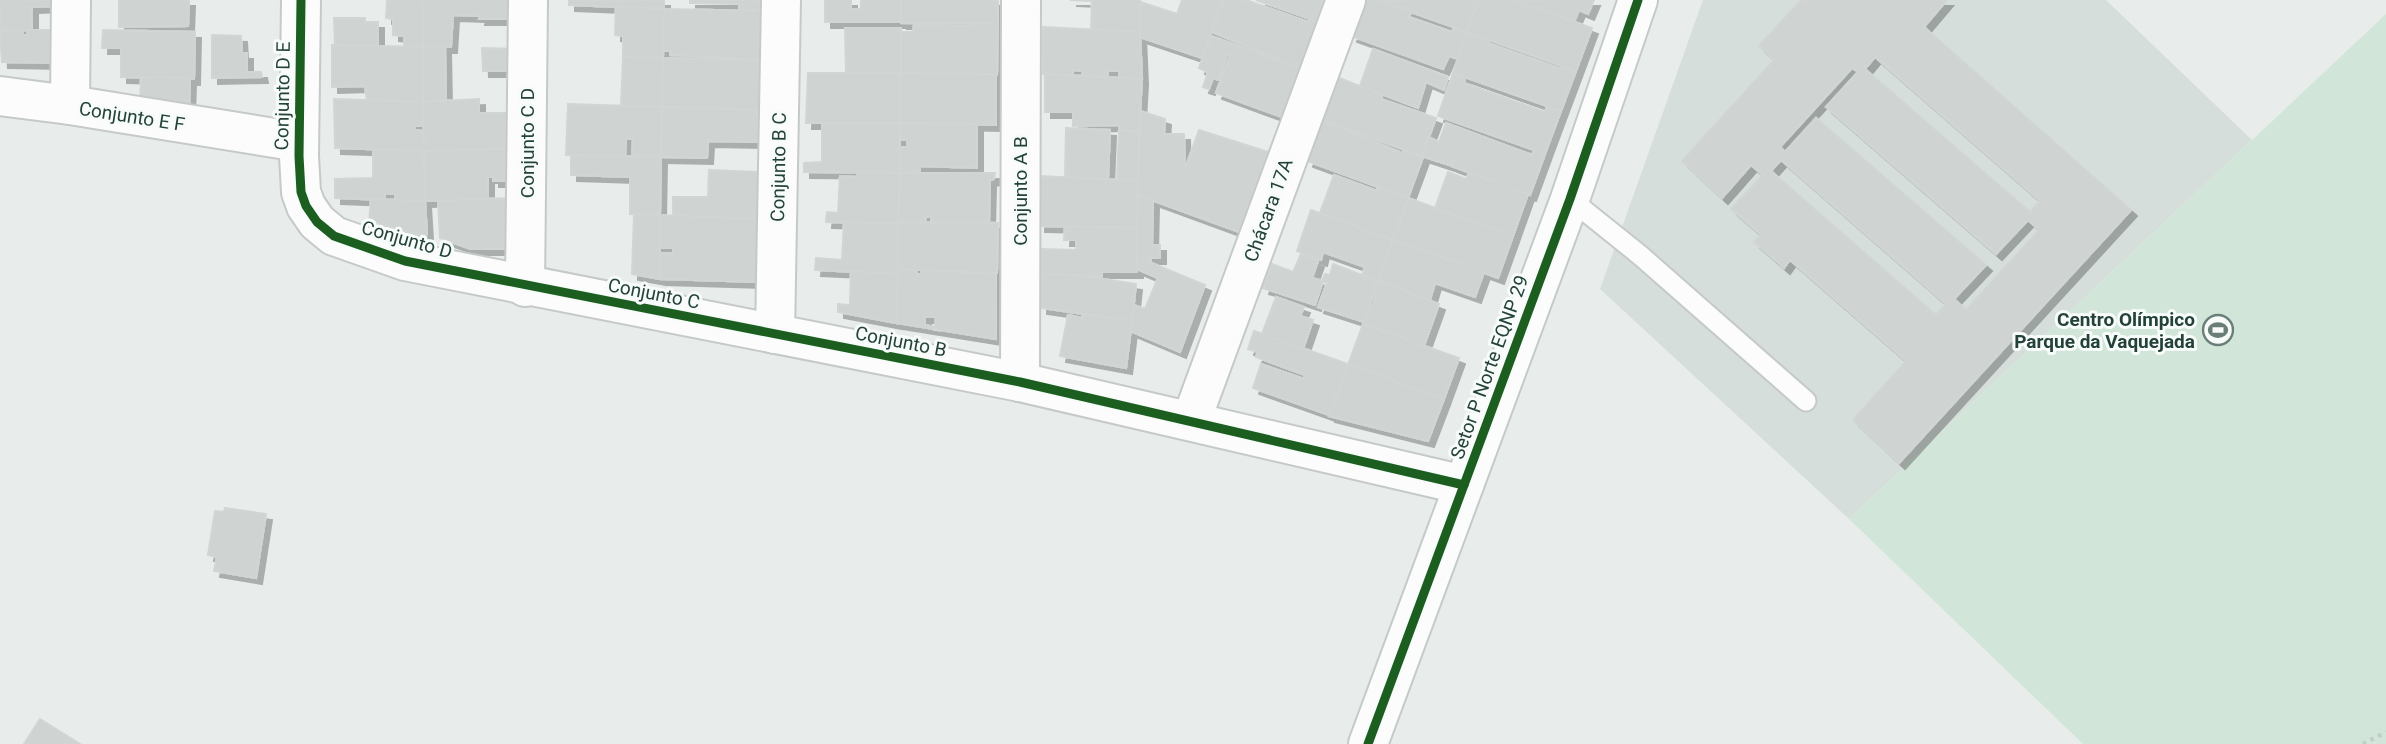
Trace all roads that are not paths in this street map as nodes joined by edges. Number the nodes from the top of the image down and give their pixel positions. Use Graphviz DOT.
graph roads {
  1 [pos="71,0"];
  2 [pos="302,0"];
  3 [pos="528,0"];
  4 [pos="780,0"];
  5 [pos="1021,0"];
  6 [pos="1346,0"];
  7 [pos="1637,0"];
  8 [pos="0,96"];
  9 [pos="70,106"];
  10 [pos="299,142"];
  11 [pos="301,191"];
  12 [pos="1570,199"];
  13 [pos="525,287"];
  14 [pos="775,334"];
  15 [pos="1020,382"];
  16 [pos="1806,401"];
  17 [pos="1191,421"];
  18 [pos="1464,485"];
  19 [pos="1368,744"];
  1 -- 9 [label="street, Conjunto E F"];
  2 -- 10 [label="street, Conjunto D E"];
  3 -- 13 [label="street, Conjunto C D"];
  4 -- 14 [label="street, Conjunto B C"];
  5 -- 15 [label="street, Conjunto A B"];
  6 -- 17 [label="street, Chácara 17A"];
  7 -- 12 [label="street, Setor P Norte EQNP 29"];
  8 -- 9 [label="street"];
  9 -- 10 [label="street, Conjunto E F"];
  10 -- 11 [label="street, Conjunto D E"];
  11 -- 13 [label="street, Conjunto D"];
  12 -- 16 [label="lane"];
  12 -- 18 [label="street, Setor P Norte EQNP 29"];
  13 -- 14 [label="street, Conjunto C"];
  14 -- 15 [label="street, Conjunto B"];
  15 -- 17 [label="street, Conjunto B"];
  17 -- 18 [label="street, Conjunto B"];
  18 -- 19 [label="street, Setor P Norte EQNP 29"];
}
